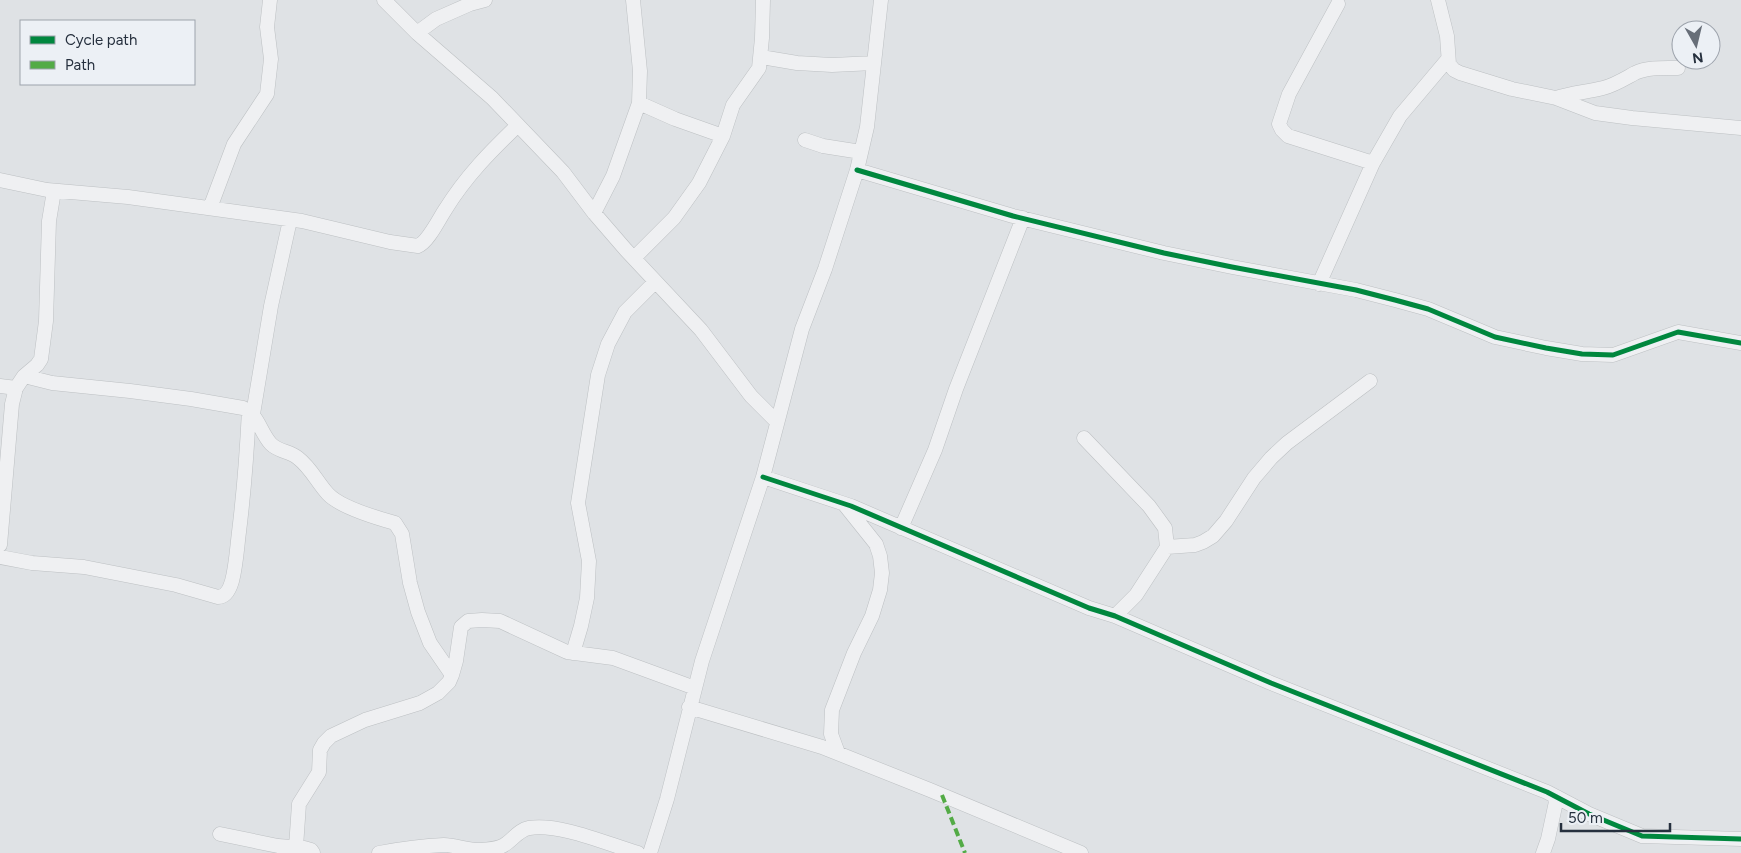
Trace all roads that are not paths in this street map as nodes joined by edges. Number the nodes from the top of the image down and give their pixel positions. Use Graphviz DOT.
graph roads {
  1 [pos="270,0"];
  2 [pos="384,0"];
  3 [pos="485,0"];
  4 [pos="633,0"];
  5 [pos="763,0"];
  6 [pos="881,0"];
  7 [pos="1438,0"];
  8 [pos="1338,4"];
  9 [pos="417,33"];
  10 [pos="761,57"];
  11 [pos="1448,58"];
  12 [pos="874,63"];
  13 [pos="1671,68"];
  14 [pos="1556,98"];
  15 [pos="639,103"];
  16 [pos="518,125"];
  17 [pos="1741,128"];
  18 [pos="723,136"];
  19 [pos="805,140"];
  20 [pos="861,152"];
  21 [pos="1373,163"];
  22 [pos="857,170"];
  23 [pos="0,180"];
  24 [pos="54,190"];
  25 [pos="210,208"];
  26 [pos="594,213"];
  27 [pos="1024,218"];
  28 [pos="290,220"];
  29 [pos="634,258"];
  30 [pos="655,282"];
  31 [pos="1319,284"];
  32 [pos="1741,343"];
  33 [pos="24,376"];
  34 [pos="1370,381"];
  35 [pos="0,386"];
  36 [pos="16,388"];
  37 [pos="251,412"];
  38 [pos="777,422"];
  39 [pos="1084,438"];
  40 [pos="763,477"];
  41 [pos="2,502"];
  42 [pos="842,503"];
  43 [pos="901,528"];
  44 [pos="0,545"];
  45 [pos="1167,546"];
  46 [pos="0,557"];
  47 [pos="1115,616"];
  48 [pos="573,652"];
  49 [pos="452,675"];
  50 [pos="694,688"];
  51 [pos="689,707"];
  52 [pos="838,753"];
  53 [pos="1557,797"];
  54 [pos="220,834"];
  55 [pos="1741,840"];
  56 [pos="296,847"];
  57 [pos="1054,848"];
  58 [pos="313,853"];
  59 [pos="379,853"];
  60 [pos="638,853"];
  61 [pos="650,853"];
  62 [pos="1081,853"];
  63 [pos="1543,853"];
  1 -- 25 [label="street"];
  2 -- 9 [label="street"];
  3 -- 9 [label="street"];
  4 -- 15 [label="street"];
  5 -- 10 [label="street"];
  6 -- 12 [label="street"];
  7 -- 11 [label="street"];
  8 -- 21 [label="street"];
  9 -- 16 [label="street"];
  10 -- 12 [label="street"];
  10 -- 18 [label="street"];
  11 -- 14 [label="street"];
  11 -- 21 [label="street"];
  12 -- 20 [label="street"];
  13 -- 14 [label="street"];
  14 -- 17 [label="street"];
  15 -- 18 [label="street"];
  15 -- 26 [label="street"];
  16 -- 26 [label="street"];
  16 -- 28 [label="street"];
  18 -- 29 [label="street"];
  19 -- 20 [label="street"];
  20 -- 22 [label="street"];
  21 -- 31 [label="street"];
  22 -- 27 [label="street"];
  22 -- 38 [label="street"];
  23 -- 24 [label="street"];
  24 -- 25 [label="street"];
  24 -- 33 [label="street"];
  25 -- 28 [label="street"];
  26 -- 29 [label="street"];
  27 -- 31 [label="street"];
  27 -- 43 [label="street"];
  28 -- 37 [label="street"];
  29 -- 30 [label="street"];
  30 -- 38 [label="street"];
  30 -- 48 [label="street"];
  31 -- 32 [label="street"];
  33 -- 36 [label="street"];
  33 -- 37 [label="street"];
  34 -- 45 [label="street"];
  35 -- 36 [label="street"];
  36 -- 41 [label="street"];
  37 -- 46 [label="street"];
  37 -- 49 [label="street"];
  38 -- 40 [label="street"];
  39 -- 45 [label="street"];
  40 -- 42 [label="street"];
  40 -- 50 [label="street"];
  41 -- 44 [label="street"];
  42 -- 43 [label="street"];
  42 -- 52 [label="street"];
  43 -- 47 [label="street"];
  45 -- 47 [label="street"];
  47 -- 53 [label="street"];
  48 -- 49 [label="street"];
  48 -- 50 [label="street"];
  49 -- 56 [label="street"];
  50 -- 51 [label="street"];
  51 -- 52 [label="street"];
  51 -- 61 [label="street"];
  52 -- 57 [label="street"];
  53 -- 55 [label="street"];
  53 -- 63 [label="street"];
  54 -- 56 [label="street"];
  56 -- 58 [label="street"];
  57 -- 62 [label="street"];
  59 -- 60 [label="street"];
}
